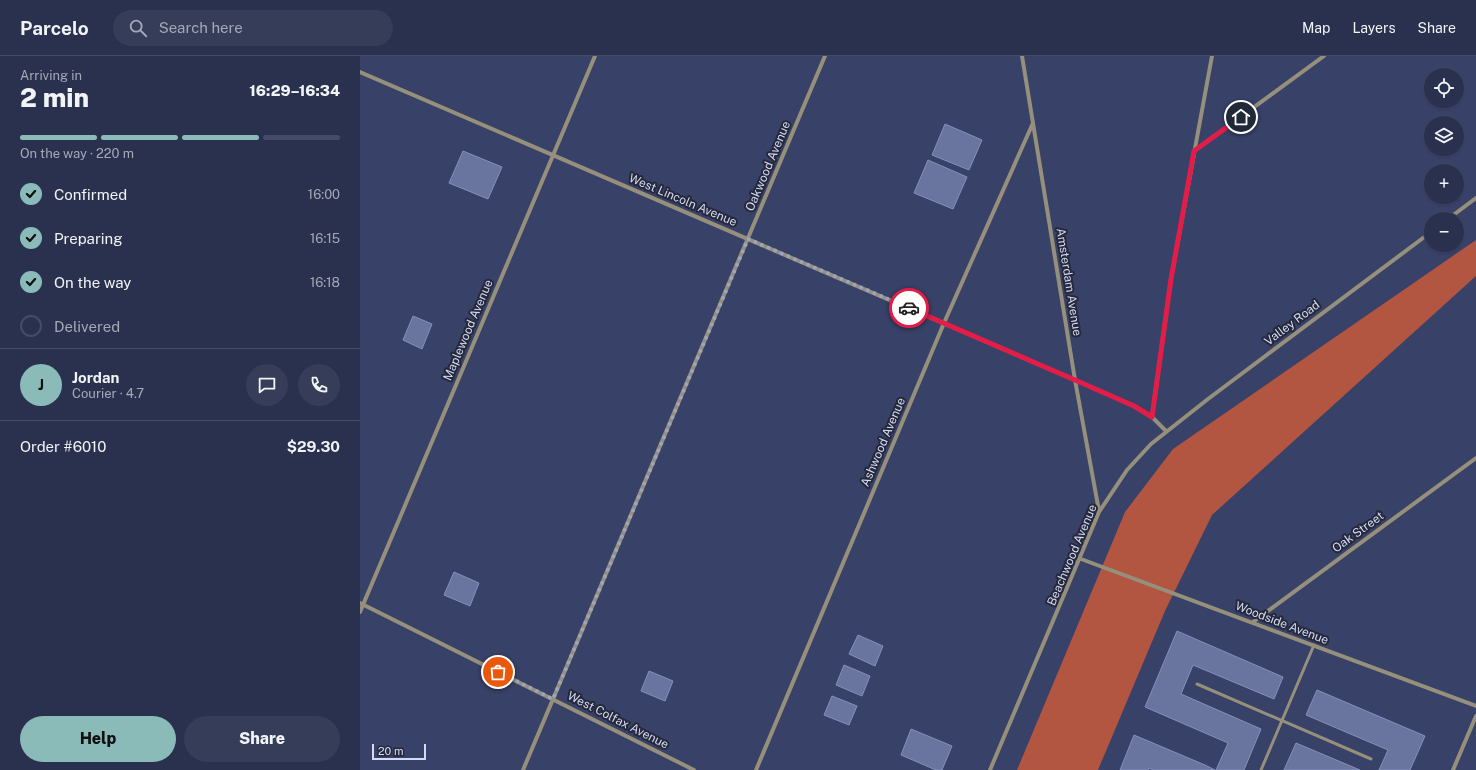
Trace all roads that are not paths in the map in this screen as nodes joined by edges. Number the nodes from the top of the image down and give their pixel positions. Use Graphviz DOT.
graph roads {
  1 [pos="595,56"];
  2 [pos="825,56"];
  3 [pos="1022,56"];
  4 [pos="1212,56"];
  5 [pos="1324,56"];
  6 [pos="360,72"];
  7 [pos="1033,123"];
  8 [pos="1194,151"];
  9 [pos="553,155"];
  10 [pos="1476,198"];
  11 [pos="1457,212"];
  12 [pos="1424,237"];
  13 [pos="748,239"];
  14 [pos="944,323"];
  15 [pos="1075,380"];
  16 [pos="1152,417"];
  17 [pos="1166,431"];
  18 [pos="1476,458"];
  19 [pos="1100,512"];
  20 [pos="1081,559"];
  21 [pos="362,604"];
  22 [pos="360,612"];
  23 [pos="1253,622"];
  24 [pos="1314,645"];
  25 [pos="1197,684"];
  26 [pos="553,699"];
  27 [pos="1476,706"];
  28 [pos="1476,716"];
  29 [pos="1282,720"];
  30 [pos="1371,759"];
  31 [pos="523,770"];
  32 [pos="694,770"];
  33 [pos="756,770"];
  34 [pos="990,770"];
  35 [pos="1261,770"];
  36 [pos="1453,770"];
  1 -- 9 [label="street, Maplewood Avenue"];
  2 -- 13 [label="street, Oakwood Avenue"];
  3 -- 7 [label="street, Amsterdam Avenue"];
  4 -- 8 [label="street"];
  5 -- 8 [label="street"];
  6 -- 9 [label="street, West Lincoln Avenue"];
  7 -- 14 [label="street, Ashwood Avenue"];
  7 -- 15 [label="street, Amsterdam Avenue"];
  8 -- 16 [label="street"];
  9 -- 13 [label="street, West Lincoln Avenue"];
  9 -- 21 [label="street, Maplewood Avenue"];
  10 -- 11 [label="street"];
  12 -- 17 [label="street, Valley Road"];
  13 -- 14 [label="street, West Lincoln Avenue"];
  13 -- 26 [label="street, Oakwood Avenue"];
  14 -- 15 [label="street, West Lincoln Avenue"];
  14 -- 33 [label="street, Ashwood Avenue"];
  15 -- 16 [label="street, West Lincoln Avenue"];
  15 -- 19 [label="street, Amsterdam Avenue"];
  16 -- 17 [label="street"];
  17 -- 19 [label="street, Beachwood Avenue"];
  18 -- 23 [label="street, Oak Street"];
  19 -- 20 [label="street, Beachwood Avenue"];
  20 -- 23 [label="street, Woodside Avenue"];
  20 -- 34 [label="street, Beachwood Avenue"];
  21 -- 22 [label="street, Maplewood Avenue"];
  21 -- 26 [label="street, West Colfax Avenue"];
  23 -- 24 [label="street, Woodside Avenue"];
  24 -- 27 [label="street, Woodside Avenue"];
  24 -- 29 [label="lane"];
  25 -- 29 [label="lane"];
  26 -- 31 [label="street, Oakwood Avenue"];
  26 -- 32 [label="street, West Colfax Avenue"];
  28 -- 36 [label="street"];
  29 -- 30 [label="lane"];
  29 -- 35 [label="lane"];
}
